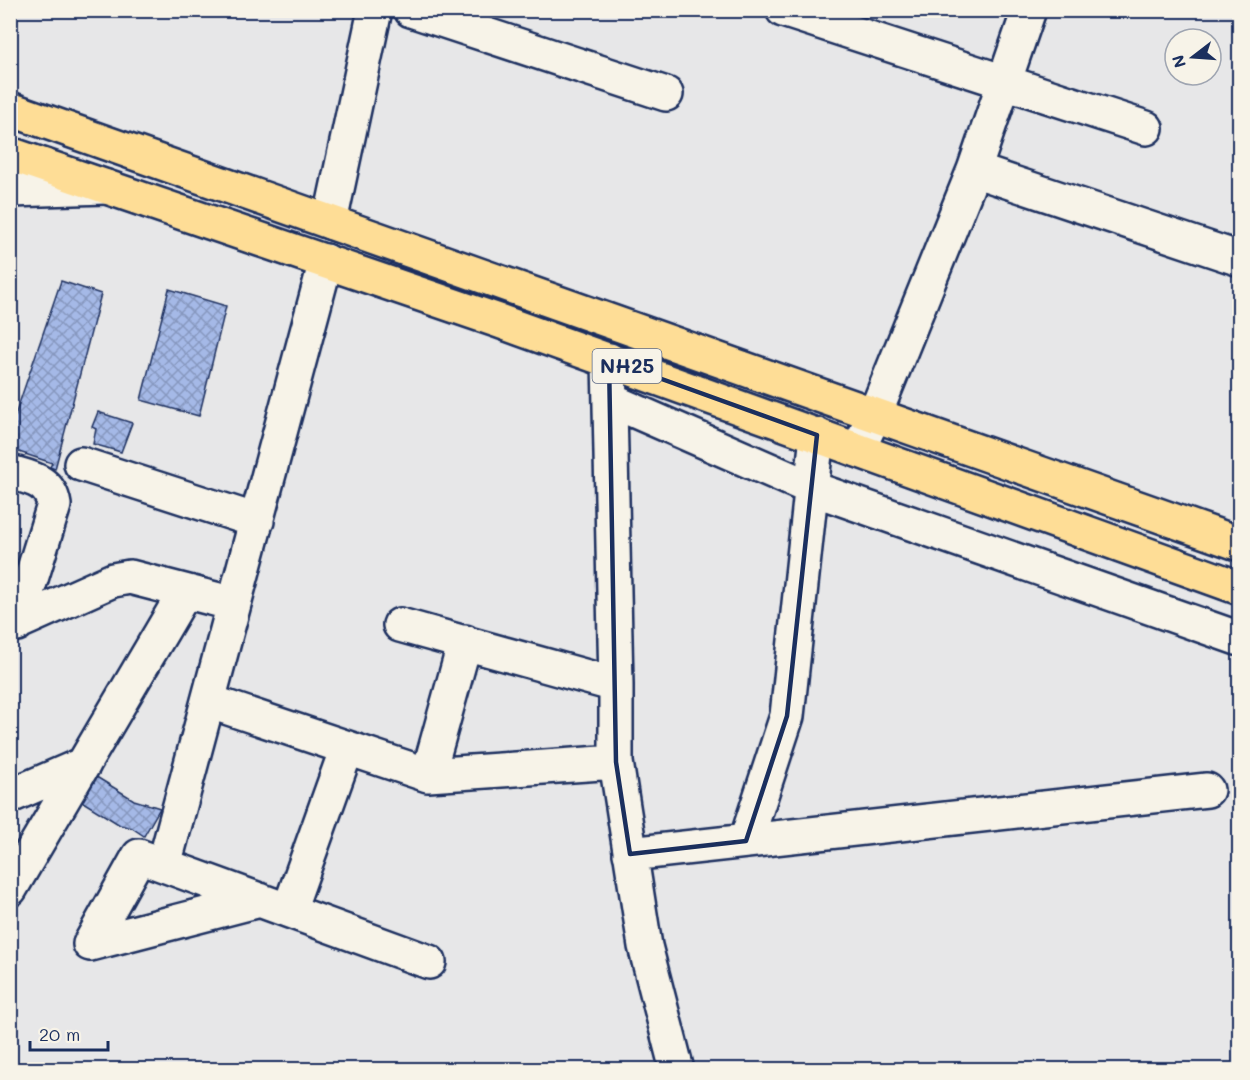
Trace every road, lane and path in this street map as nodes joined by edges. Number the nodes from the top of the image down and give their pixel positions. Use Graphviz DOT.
graph roads {
  1 [pos="375,10"];
  2 [pos="411,10"];
  3 [pos="783,10"];
  4 [pos="1029,10"];
  5 [pos="1005,83"];
  6 [pos="666,94"];
  7 [pos="10,109"];
  8 [pos="1146,128"];
  9 [pos="10,154"];
  10 [pos="974,170"];
  11 [pos="108,187"];
  12 [pos="10,190"];
  13 [pos="330,222"];
  14 [pos="1239,259"];
  15 [pos="327,261"];
  16 [pos="609,360"];
  17 [pos="610,399"];
  18 [pos="875,414"];
  19 [pos="817,435"];
  20 [pos="858,450"];
  21 [pos="81,464"];
  22 [pos="10,472"];
  23 [pos="811,488"];
  24 [pos="257,521"];
  25 [pos="1239,544"];
  26 [pos="1239,588"];
  27 [pos="186,592"];
  28 [pos="234,604"];
  29 [pos="14,625"];
  30 [pos="400,625"];
  31 [pos="1239,639"];
  32 [pos="465,642"];
  33 [pos="616,685"];
  34 [pos="208,701"];
  35 [pos="347,748"];
  36 [pos="616,762"];
  37 [pos="84,764"];
  38 [pos="428,775"];
  39 [pos="1207,790"];
  40 [pos="10,796"];
  41 [pos="746,842"];
  42 [pos="630,854"];
  43 [pos="164,865"];
  44 [pos="10,889"];
  45 [pos="275,905"];
  46 [pos="429,962"];
  47 [pos="677,1070"];
  1 -- 13 [label="street"];
  2 -- 6 [label="street"];
  3 -- 5 [label="street"];
  4 -- 5 [label="street"];
  5 -- 8 [label="street"];
  5 -- 10 [label="street"];
  7 -- 13 [label="highway, NH25"];
  9 -- 11 [label="highway, NH25"];
  10 -- 14 [label="street"];
  10 -- 18 [label="street"];
  11 -- 12 [label="street"];
  11 -- 15 [label="highway, NH25"];
  13 -- 18 [label="highway, NH25"];
  15 -- 16 [label="highway, NH25"];
  15 -- 24 [label="street"];
  16 -- 17 [label="street"];
  16 -- 19 [label="highway, NH25"];
  17 -- 23 [label="street"];
  17 -- 33 [label="street"];
  18 -- 20 [label="street"];
  18 -- 25 [label="highway, NH25"];
  19 -- 20 [label="highway, NH25"];
  19 -- 23 [label="street"];
  20 -- 26 [label="highway, NH25"];
  21 -- 24 [label="street"];
  22 -- 29 [label="street"];
  23 -- 31 [label="street"];
  23 -- 41 [label="street"];
  24 -- 28 [label="street"];
  27 -- 28 [label="street"];
  27 -- 29 [label="street"];
  27 -- 37 [label="street"];
  28 -- 34 [label="street"];
  30 -- 32 [label="street"];
  32 -- 33 [label="street"];
  32 -- 38 [label="street"];
  33 -- 36 [label="street"];
  34 -- 35 [label="street"];
  34 -- 43 [label="street"];
  35 -- 38 [label="street"];
  35 -- 45 [label="street"];
  36 -- 38 [label="street"];
  36 -- 42 [label="street"];
  37 -- 40 [label="street"];
  37 -- 44 [label="street"];
  39 -- 41 [label="street"];
  41 -- 42 [label="street"];
  42 -- 47 [label="street"];
  43 -- 45 [label="street"];
  43 -- 45 [label="street"];
  45 -- 46 [label="street"];
}
